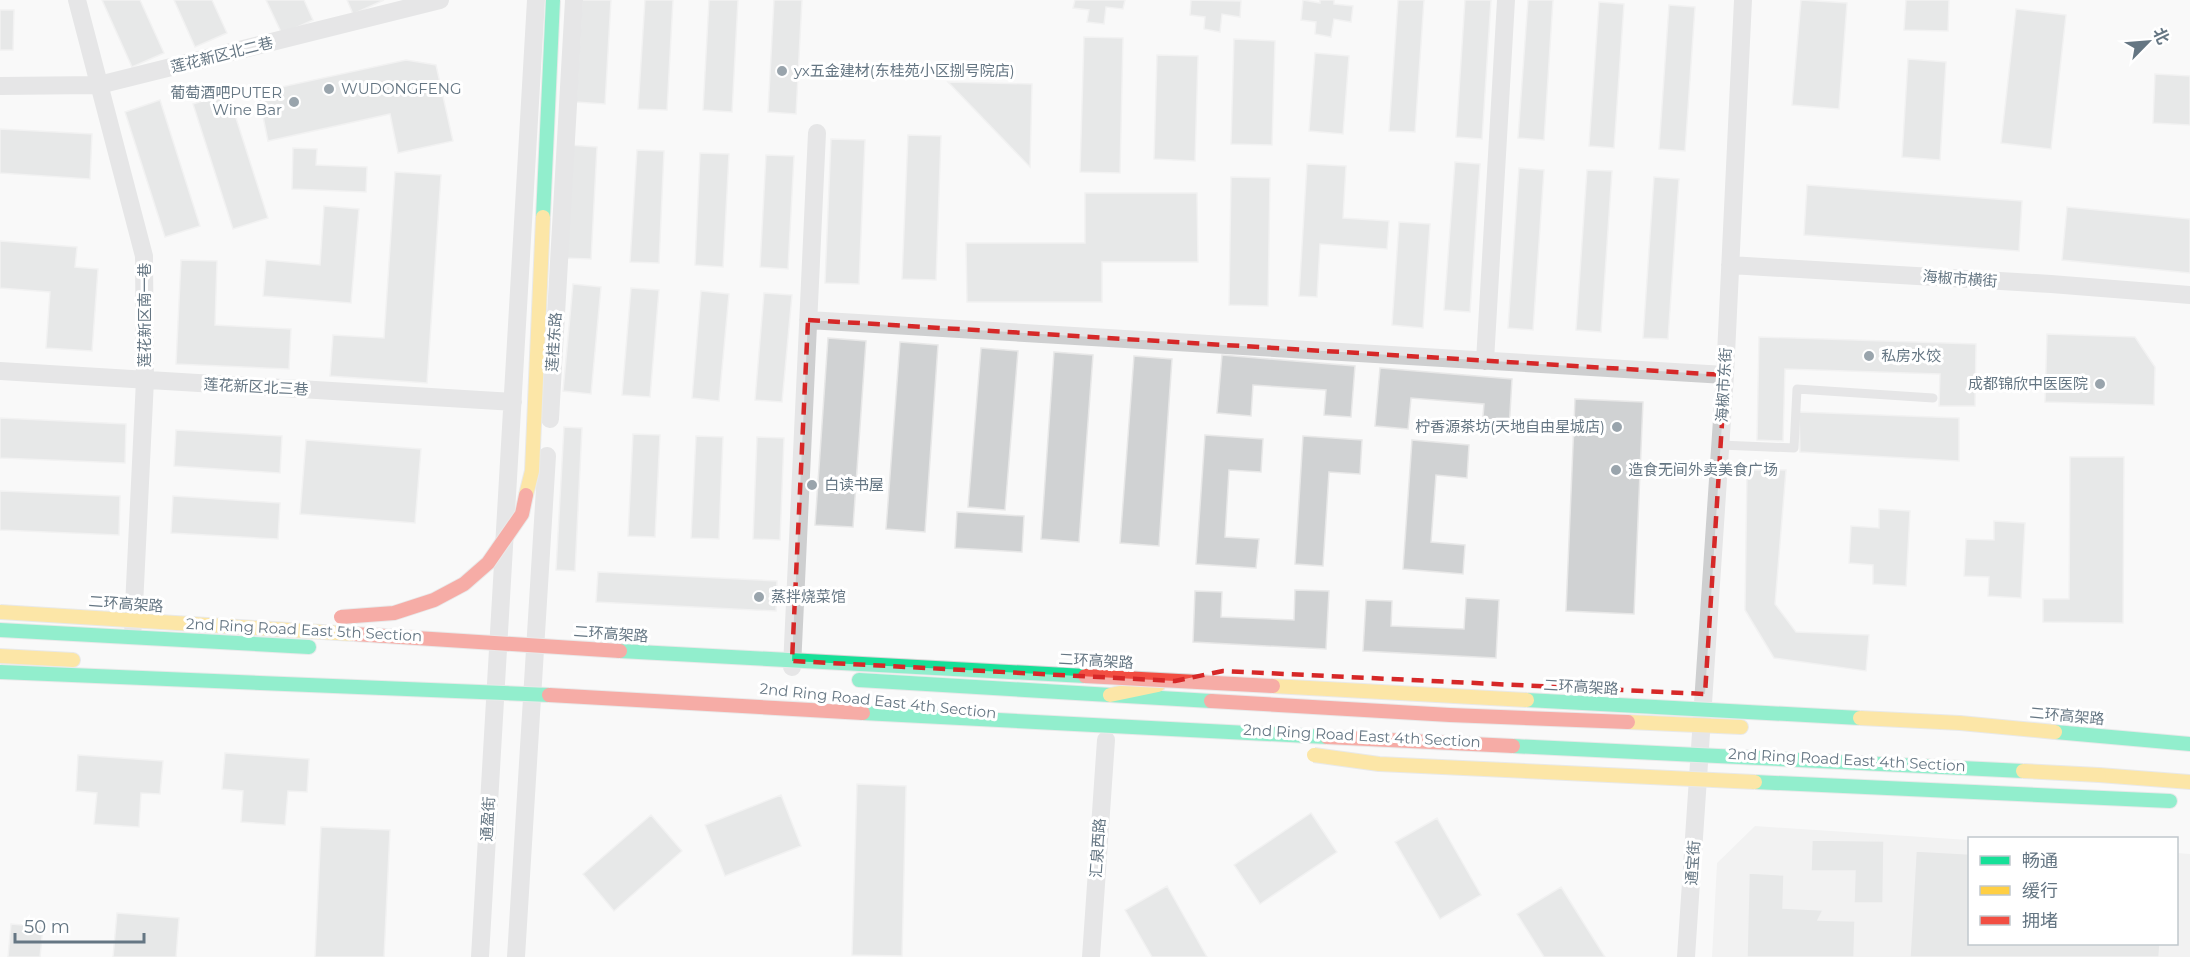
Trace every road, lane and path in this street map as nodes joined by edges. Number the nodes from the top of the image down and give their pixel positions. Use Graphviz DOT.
graph roads {
  1 [pos="77,0"];
  2 [pos="440,0"];
  3 [pos="536,0"];
  4 [pos="553,0"];
  5 [pos="574,0"];
  6 [pos="1506,0"];
  7 [pos="1743,0"];
  8 [pos="99,85"];
  9 [pos="0,86"];
  10 [pos="817,133"];
  11 [pos="1730,265"];
  12 [pos="2190,295"];
  13 [pos="808,320"];
  14 [pos="1485,361"];
  15 [pos="0,371"];
  16 [pos="1725,375"];
  17 [pos="145,380"];
  18 [pos="1933,398"];
  19 [pos="513,402"];
  20 [pos="1720,445"];
  21 [pos="0,612"];
  22 [pos="199,625"];
  23 [pos="0,630"];
  24 [pos="132,638"];
  25 [pos="321,647"];
  26 [pos="404,651"];
  27 [pos="0,656"];
  28 [pos="499,656"];
  29 [pos="535,658"];
  30 [pos="83,660"];
  31 [pos="237,668"];
  32 [pos="722,670"];
  33 [pos="0,672"];
  34 [pos="792,675"];
  35 [pos="849,679"];
  36 [pos="497,682"];
  37 [pos="1456,682"];
  38 [pos="533,684"];
  39 [pos="1693,693"];
  40 [pos="1717,694"];
  41 [pos="1110,695"];
  42 [pos="1882,704"];
  43 [pos="1960,723"];
  44 [pos="1703,725"];
  45 [pos="1750,728"];
  46 [pos="1111,736"];
  47 [pos="2190,738"];
  48 [pos="1987,740"];
  49 [pos="2151,740"];
  50 [pos="2190,746"];
  51 [pos="1263,747"];
  52 [pos="1700,769"];
  53 [pos="2190,782"];
  54 [pos="480,957"];
  55 [pos="516,957"];
  56 [pos="1091,957"];
  57 [pos="1686,957"];
  1 -- 8 [label="street, 莲花新区南一巷"];
  2 -- 8 [label="street, 莲花新区北二巷"];
  3 -- 19 [label="street"];
  4 -- 22 [label="main road, bridge"];
  5 -- 29 [label="street, 莲桂东路"];
  6 -- 14 [label="street"];
  7 -- 11 [label="street, 海椒市东街"];
  8 -- 9 [label="street, 莲花新区北二巷"];
  8 -- 17 [label="street, 莲花新区南一巷"];
  10 -- 13 [label="street"];
  11 -- 12 [label="street, 海椒市横街"];
  11 -- 16 [label="street, 海椒市东街"];
  13 -- 14 [label="street"];
  13 -- 34 [label="street"];
  14 -- 16 [label="street"];
  15 -- 17 [label="street, 莲花新区北三巷"];
  16 -- 20 [label="street, 海椒市东街"];
  17 -- 19 [label="street, 莲花新区北三巷"];
  17 -- 24 [label="street, 莲花新区南一巷"];
  18 -- 20 [label="lane"];
  19 -- 28 [label="street"];
  20 -- 44 [label="street, 海椒市东街"];
  21 -- 22 [label="main road, 二环高架路, bridge"];
  22 -- 43 [label="main road, 二环高架路, bridge"];
  23 -- 24 [label="main road, 2nd Ring Road East 5th Section"];
  24 -- 25 [label="main road, 2nd Ring Road East 5th Section"];
  26 -- 28 [label="main road, 2nd Ring Road East 5th Section"];
  27 -- 30 [label="main road"];
  28 -- 29 [label="main road, 2nd Ring Road East 5th Section"];
  28 -- 36 [label="street"];
  29 -- 32 [label="main road"];
  29 -- 38 [label="street, 莲桂东路"];
  31 -- 36 [label="main road"];
  33 -- 46 [label="main road, bridge"];
  35 -- 41 [label="main road, 2nd Ring Road East 4th Section"];
  36 -- 38 [label="main road"];
  36 -- 54 [label="street, 通盈街"];
  37 -- 41 [label="main road"];
  38 -- 46 [label="main road, 2nd Ring Road East 4th Section"];
  38 -- 55 [label="street"];
  39 -- 40 [label="main road"];
  41 -- 44 [label="main road, 2nd Ring Road East 4th Section"];
  42 -- 43 [label="main road, bridge"];
  43 -- 49 [label="main road, 二环高架路, bridge"];
  44 -- 45 [label="main road, 2nd Ring Road East 4th Section"];
  44 -- 52 [label="street, 海椒市东街"];
  46 -- 51 [label="main road, bridge"];
  46 -- 53 [label="main road, bridge"];
  46 -- 56 [label="street, 汇泉西路"];
  47 -- 49 [label="main road"];
  48 -- 50 [label="main road"];
  49 -- 50 [label="main road, 二环高架路"];
  52 -- 52 [label="main road, 2nd Ring Road East 4th Section, bridge"];
  52 -- 57 [label="street, 通宝街"];
}
